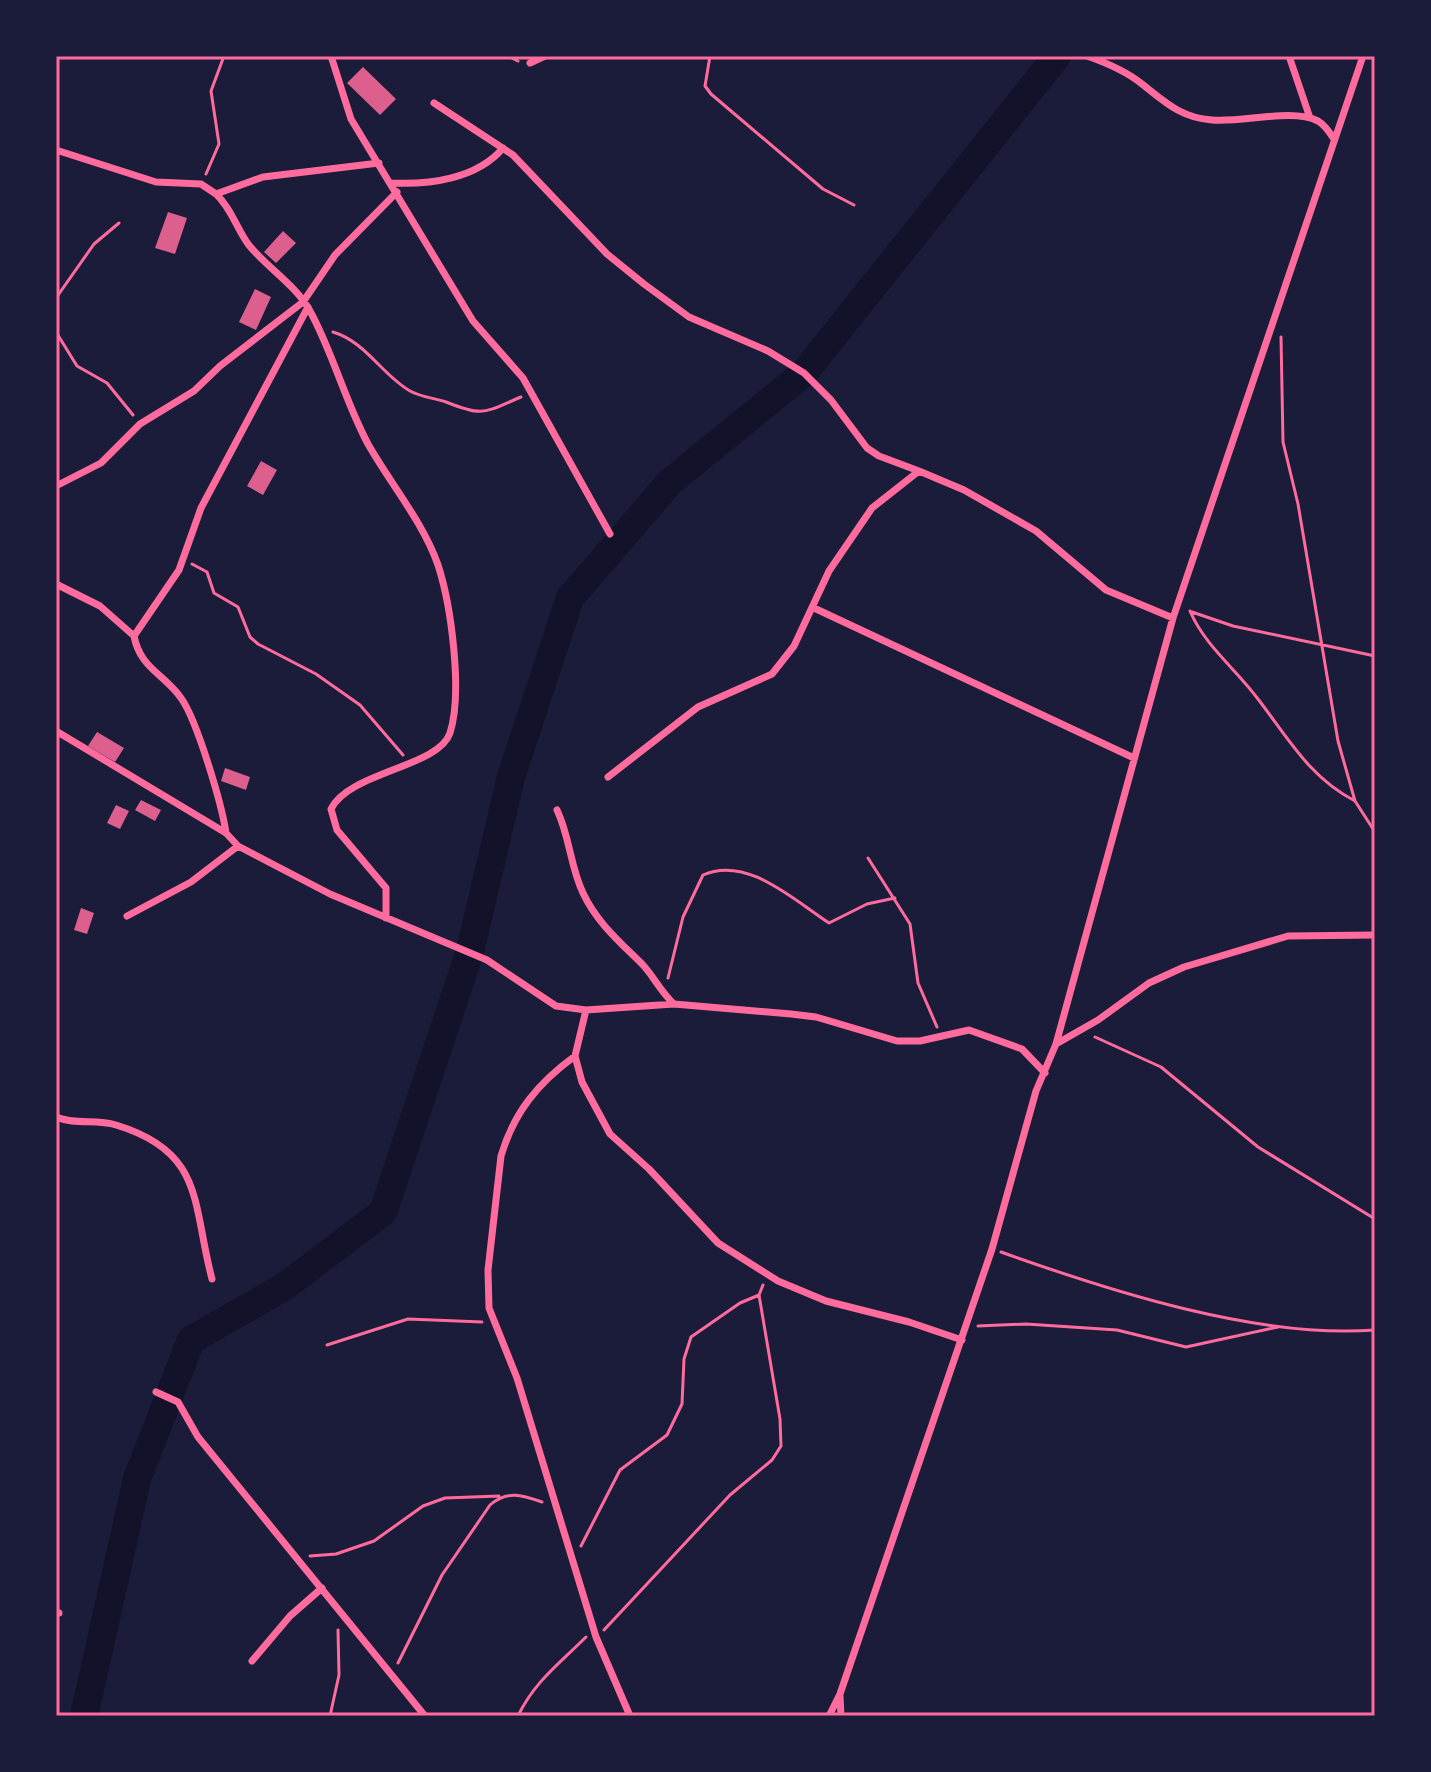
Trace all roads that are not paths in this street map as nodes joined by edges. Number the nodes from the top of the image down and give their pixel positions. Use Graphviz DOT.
graph roads {
  1 [pos="331,56"];
  2 [pos="545,56"];
  3 [pos="1087,56"];
  4 [pos="1289,56"];
  5 [pos="1363,56"];
  6 [pos="530,63"];
  7 [pos="434,103"];
  8 [pos="1310,118"];
  9 [pos="1334,139"];
  10 [pos="503,148"];
  11 [pos="56,150"];
  12 [pos="379,163"];
  13 [pos="391,183"];
  14 [pos="397,192"];
  15 [pos="216,194"];
  16 [pos="306,305"];
  17 [pos="919,471"];
  18 [pos="56,486"];
  19 [pos="610,534"];
  20 [pos="56,584"];
  21 [pos="814,608"];
  22 [pos="1173,618"];
  23 [pos="134,636"];
  24 [pos="56,731"];
  25 [pos="1134,758"];
  26 [pos="608,777"];
  27 [pos="557,810"];
  28 [pos="226,833"];
  29 [pos="238,846"];
  30 [pos="127,916"];
  31 [pos="386,918"];
  32 [pos="1375,935"];
  33 [pos="674,1004"];
  34 [pos="586,1010"];
  35 [pos="1056,1044"];
  36 [pos="575,1056"];
  37 [pos="1045,1073"];
  38 [pos="56,1117"];
  39 [pos="212,1279"];
  40 [pos="962,1340"];
  41 [pos="156,1392"];
  42 [pos="322,1588"];
  43 [pos="252,1661"];
  44 [pos="840,1694"];
  45 [pos="425,1716"];
  46 [pos="630,1716"];
  47 [pos="829,1716"];
  48 [pos="841,1716"];
  1 -- 12 [label="street"];
  2 -- 6 [label="street"];
  3 -- 8 [label="street"];
  4 -- 8 [label="street"];
  5 -- 9 [label="street"];
  7 -- 10 [label="street"];
  8 -- 9 [label="street"];
  9 -- 22 [label="street"];
  10 -- 13 [label="street"];
  10 -- 17 [label="street"];
  11 -- 15 [label="street"];
  12 -- 13 [label="street"];
  12 -- 15 [label="street"];
  13 -- 14 [label="street"];
  14 -- 16 [label="street"];
  14 -- 19 [label="street"];
  15 -- 16 [label="street"];
  16 -- 18 [label="street"];
  16 -- 23 [label="street"];
  16 -- 31 [label="street"];
  17 -- 21 [label="street"];
  17 -- 22 [label="street"];
  20 -- 23 [label="street"];
  21 -- 25 [label="street"];
  21 -- 26 [label="street"];
  22 -- 25 [label="street"];
  23 -- 28 [label="street"];
  24 -- 28 [label="street"];
  25 -- 35 [label="street"];
  27 -- 33 [label="street"];
  28 -- 29 [label="street"];
  29 -- 30 [label="street"];
  29 -- 31 [label="street"];
  31 -- 34 [label="street"];
  32 -- 35 [label="street"];
  33 -- 34 [label="street"];
  33 -- 37 [label="street"];
  34 -- 36 [label="street"];
  35 -- 37 [label="street"];
  36 -- 40 [label="street"];
  36 -- 46 [label="street"];
  37 -- 40 [label="street"];
  38 -- 39 [label="street"];
  40 -- 44 [label="street"];
  41 -- 42 [label="street"];
  42 -- 43 [label="street"];
  42 -- 45 [label="street"];
  44 -- 47 [label="street"];
  44 -- 48 [label="street"];
}
